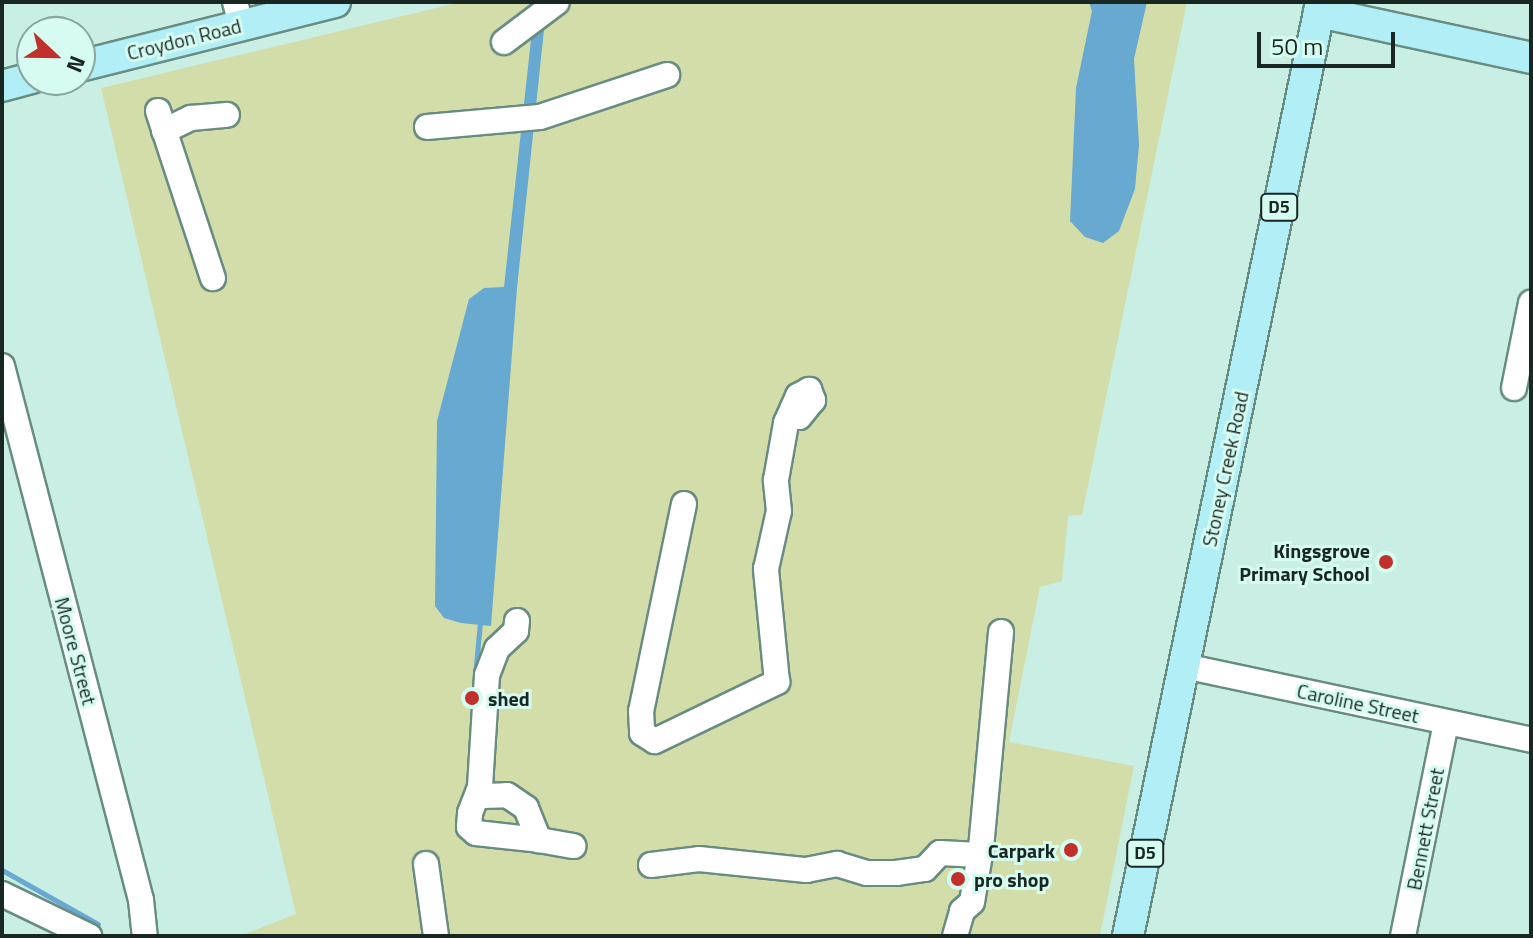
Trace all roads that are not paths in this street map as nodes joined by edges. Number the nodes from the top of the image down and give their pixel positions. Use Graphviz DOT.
graph roads {
  1 [pos="335,2"];
  2 [pos="557,2"];
  3 [pos="1380,2"];
  4 [pos="1320,7"];
  5 [pos="238,13"];
  6 [pos="1422,34"];
  7 [pos="504,42"];
  8 [pos="1531,58"];
  9 [pos="96,61"];
  10 [pos="667,75"];
  11 [pos="227,115"];
  12 [pos="427,127"];
  13 [pos="213,278"];
  14 [pos="1531,303"];
  15 [pos="2,366"];
  16 [pos="1514,388"];
  17 [pos="799,417"];
  18 [pos="684,504"];
  19 [pos="517,621"];
  20 [pos="1001,632"];
  21 [pos="1184,666"];
  22 [pos="1446,722"];
  23 [pos="1531,740"];
  24 [pos="480,787"];
  25 [pos="539,840"];
  26 [pos="573,846"];
  27 [pos="979,855"];
  28 [pos="426,864"];
  29 [pos="651,865"];
  30 [pos="2,894"];
  31 [pos="89,936"];
  32 [pos="145,936"];
  33 [pos="436,936"];
  34 [pos="955,936"];
  35 [pos="1128,936"];
  36 [pos="1403,936"];
  1 -- 5 [label="main road, Croydon Road"];
  2 -- 7 [label="street"];
  3 -- 6 [label="main road"];
  4 -- 6 [label="main road"];
  4 -- 21 [label="main road, Stoney Creek Road / D5"];
  5 -- 9 [label="main road, Croydon Road"];
  6 -- 8 [label="main road"];
  10 -- 12 [label="street"];
  11 -- 13 [label="street"];
  14 -- 16 [label="street"];
  15 -- 32 [label="street, Moore Street"];
  17 -- 18 [label="street"];
  19 -- 24 [label="street"];
  20 -- 27 [label="street"];
  21 -- 22 [label="street, Caroline Street"];
  21 -- 35 [label="main road, Stoney Creek Road / D5"];
  22 -- 23 [label="street, Caroline Street"];
  22 -- 36 [label="street, Bennett Street"];
  24 -- 25 [label="street"];
  24 -- 25 [label="street"];
  25 -- 26 [label="street"];
  27 -- 29 [label="street"];
  27 -- 34 [label="street"];
  28 -- 33 [label="street"];
  30 -- 31 [label="street"];
}
